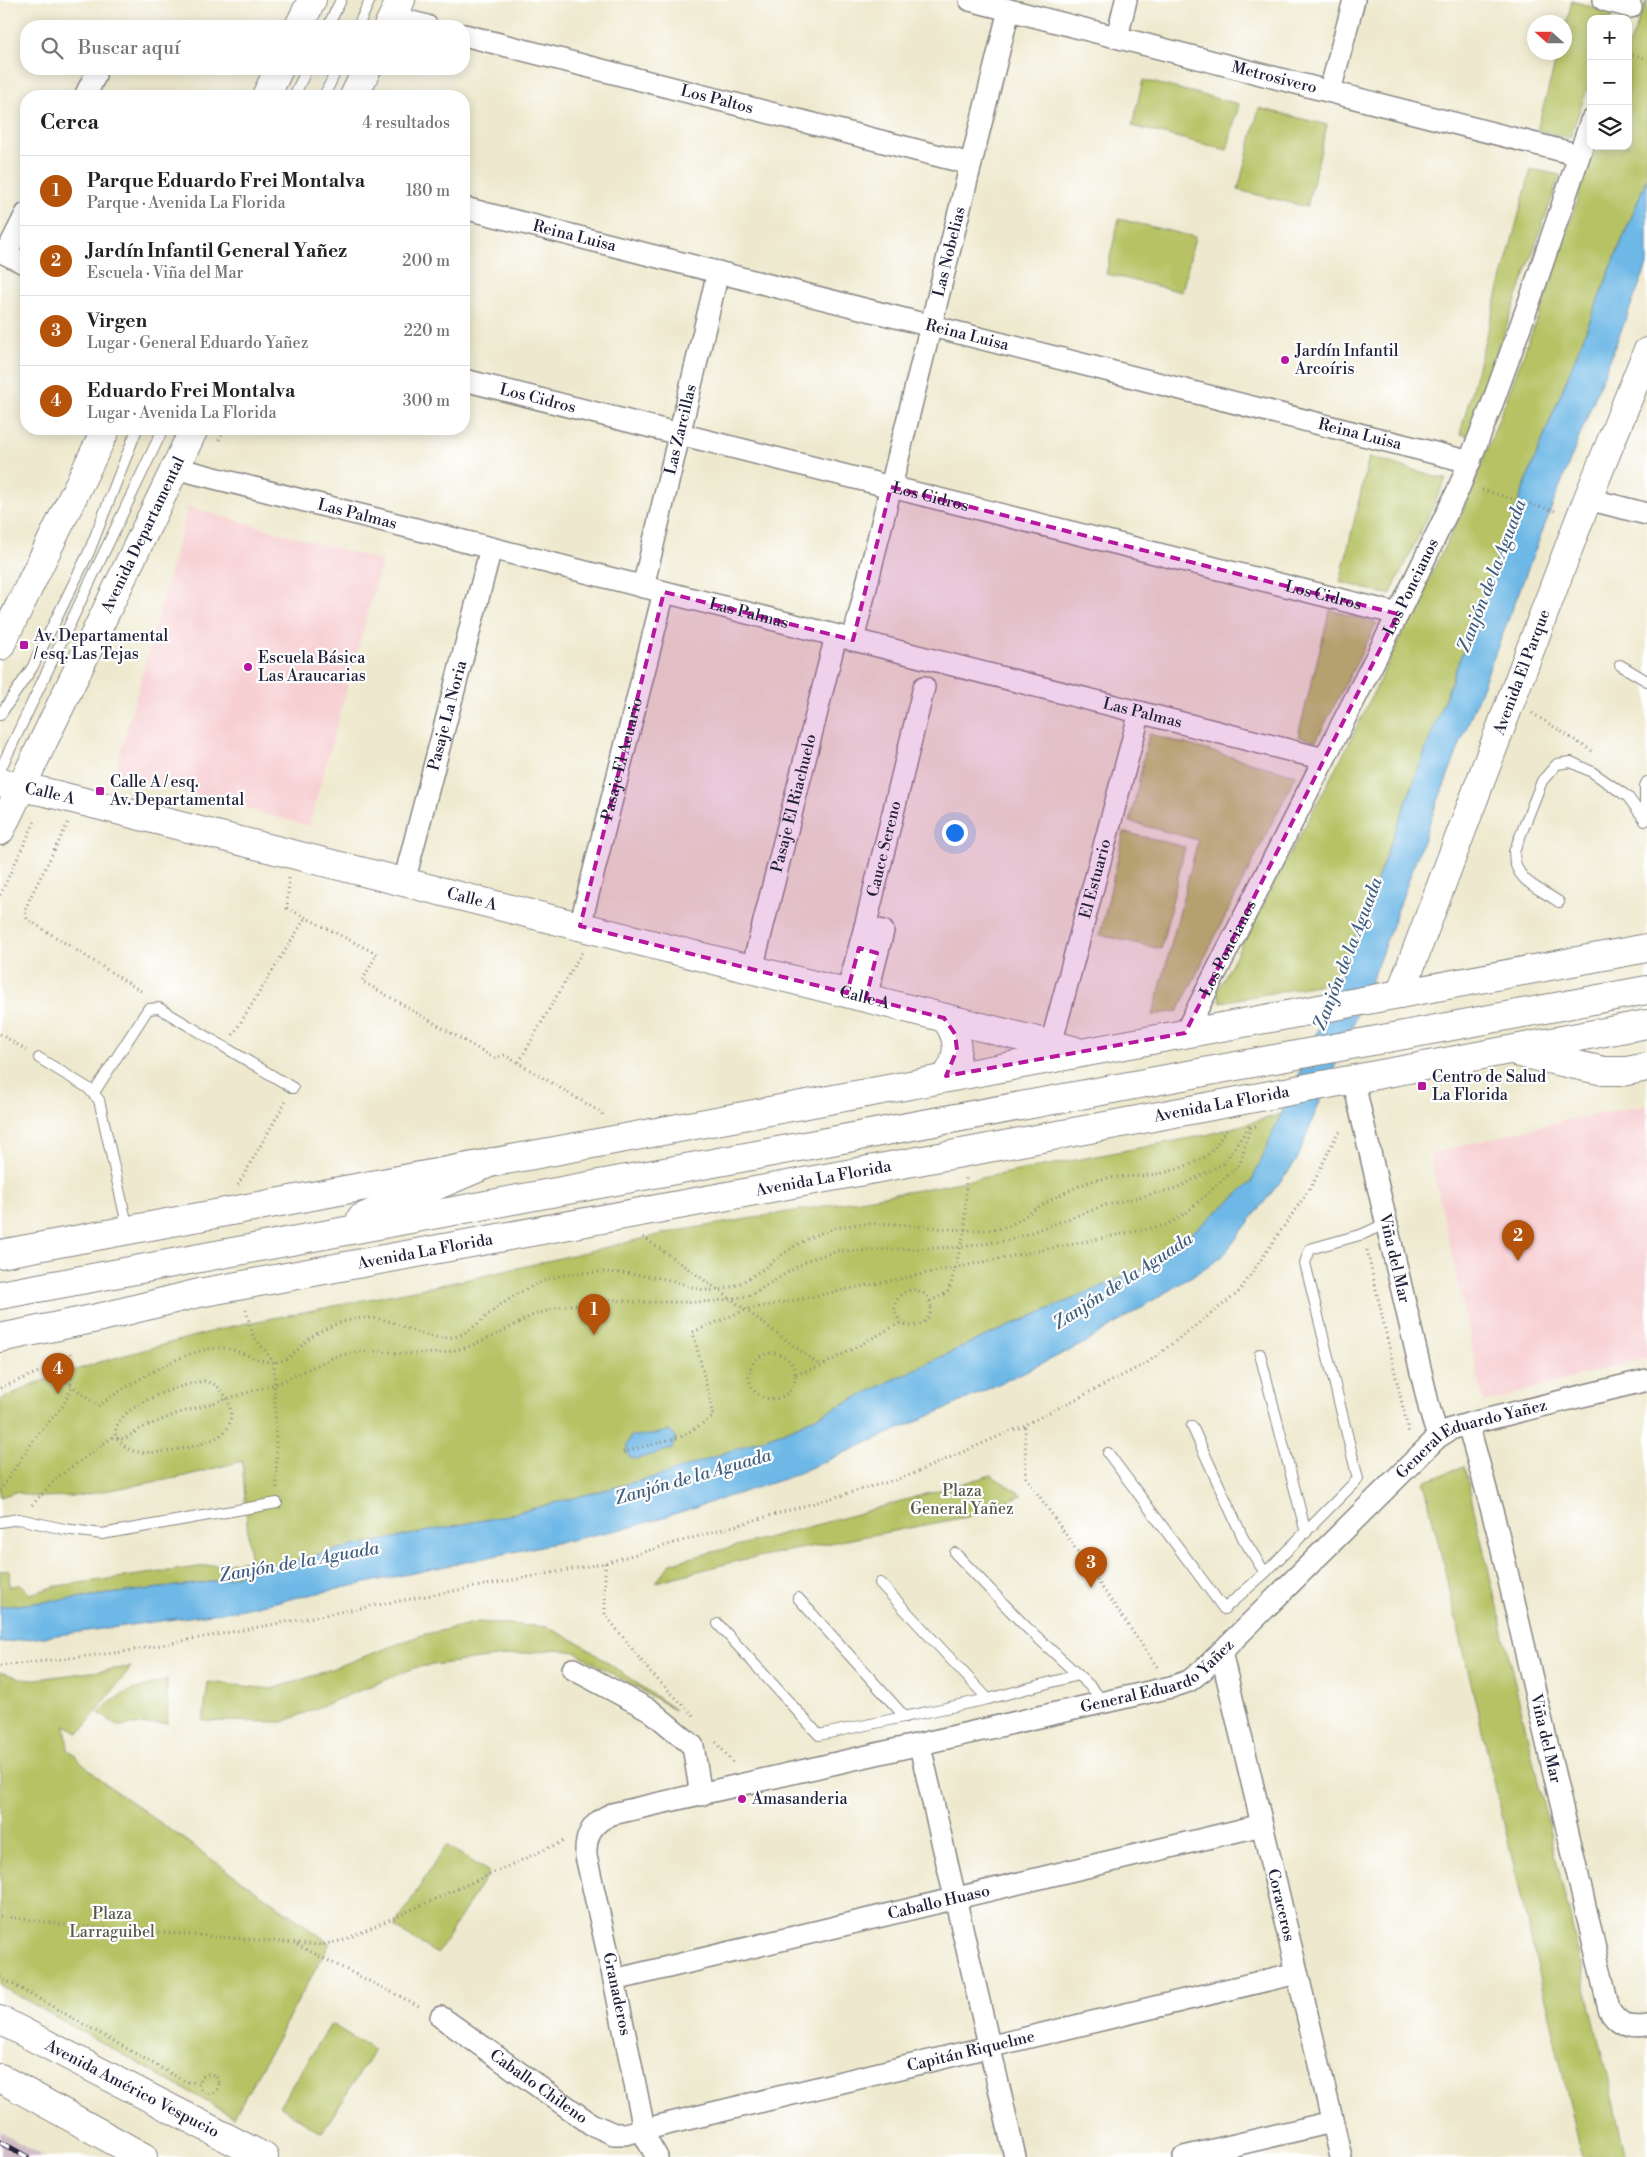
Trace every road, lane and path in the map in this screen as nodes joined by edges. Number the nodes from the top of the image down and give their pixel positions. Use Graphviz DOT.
graph roads {
  1 [pos="312,0"];
  2 [pos="321,0"];
  3 [pos="341,0"];
  4 [pos="370,0"];
  5 [pos="970,0"];
  6 [pos="1126,0"];
  7 [pos="1354,0"];
  8 [pos="1604,0"];
  9 [pos="1630,8"];
  10 [pos="1009,10"];
  11 [pos="394,14"];
  12 [pos="303,20"];
  13 [pos="305,20"];
  14 [pos="331,20"];
  15 [pos="361,20"];
  16 [pos="410,20"];
  17 [pos="1117,37"];
  18 [pos="470,38"];
  19 [pos="1632,55"];
  20 [pos="1647,58"];
  21 [pos="276,75"];
  22 [pos="304,75"];
  23 [pos="335,75"];
  24 [pos="364,75"];
  25 [pos="95,76"];
  26 [pos="88,90"];
  27 [pos="269,90"];
  28 [pos="297,90"];
  29 [pos="327,90"];
  30 [pos="357,90"];
  31 [pos="1330,91"];
  32 [pos="1587,132"];
  33 [pos="1579,155"];
  34 [pos="971,164"];
  35 [pos="470,210"];
  36 [pos="20,224"];
  37 [pos="3,253"];
  38 [pos="20,261"];
  39 [pos="718,272"];
  40 [pos="931,326"];
  41 [pos="1647,352"];
  42 [pos="470,382"];
  43 [pos="678,434"];
  44 [pos="103,435"];
  45 [pos="136,435"];
  46 [pos="160,435"];
  47 [pos="191,435"];
  48 [pos="1470,462"];
  49 [pos="175,468"];
  50 [pos="891,487"];
  51 [pos="1500,495"];
  52 [pos="1588,499"];
  53 [pos="1564,514"];
  54 [pos="1647,514"];
  55 [pos="491,548"];
  56 [pos="643,587"];
  57 [pos="664,592"];
  58 [pos="1398,614"];
  59 [pos="844,638"];
  60 [pos="0,646"];
  61 [pos="1620,665"];
  62 [pos="1647,681"];
  63 [pos="924,687"];
  64 [pos="1140,712"];
  65 [pos="1530,712"];
  66 [pos="0,716"];
  67 [pos="1596,754"];
  68 [pos="1324,759"];
  69 [pos="0,770"];
  70 [pos="1647,782"];
  71 [pos="11,784"];
  72 [pos="80,801"];
  73 [pos="1646,822"];
  74 [pos="0,831"];
  75 [pos="290,876"];
  76 [pos="404,882"];
  77 [pos="1559,902"];
  78 [pos="306,917"];
  79 [pos="587,928"];
  80 [pos="1647,948"];
  81 [pos="752,969"];
  82 [pos="1647,990"];
  83 [pos="856,996"];
  84 [pos="1390,996"];
  85 [pos="154,1009"];
  86 [pos="944,1018"];
  87 [pos="1647,1024"];
  88 [pos="1186,1033"];
  89 [pos="0,1034"];
  90 [pos="1051,1044"];
  91 [pos="225,1048"];
  92 [pos="1501,1051"];
  93 [pos="1081,1052"];
  94 [pos="39,1058"];
  95 [pos="519,1062"];
  96 [pos="1647,1067"];
  97 [pos="946,1076"];
  98 [pos="1344,1081"];
  99 [pos="293,1088"];
  100 [pos="92,1094"];
  101 [pos="1257,1097"];
  102 [pos="1258,1125"];
  103 [pos="1250,1128"];
  104 [pos="611,1140"];
  105 [pos="1346,1140"];
  106 [pos="967,1152"];
  107 [pos="492,1162"];
  108 [pos="237,1186"];
  109 [pos="614,1216"];
  110 [pos="1387,1223"];
  111 [pos="965,1229"];
  112 [pos="128,1230"];
  113 [pos="1363,1234"];
  114 [pos="311,1239"];
  115 [pos="962,1247"];
  116 [pos="0,1254"];
  117 [pos="956,1267"];
  118 [pos="238,1286"];
  119 [pos="717,1290"];
  120 [pos="0,1295"];
  121 [pos="731,1299"];
  122 [pos="930,1301"];
  123 [pos="745,1310"];
  124 [pos="902,1322"];
  125 [pos="71,1324"];
  126 [pos="6,1339"];
  127 [pos="1260,1354"];
  128 [pos="274,1362"];
  129 [pos="821,1366"];
  130 [pos="796,1374"];
  131 [pos="1647,1380"];
  132 [pos="276,1384"];
  133 [pos="0,1388"];
  134 [pos="71,1388"];
  135 [pos="229,1399"];
  136 [pos="1468,1424"];
  137 [pos="1025,1425"];
  138 [pos="1192,1426"];
  139 [pos="1438,1437"];
  140 [pos="117,1438"];
  141 [pos="1411,1441"];
  142 [pos="623,1452"];
  143 [pos="1108,1453"];
  144 [pos="0,1491"];
  145 [pos="277,1503"];
  146 [pos="19,1519"];
  147 [pos="0,1522"];
  148 [pos="1306,1533"];
  149 [pos="955,1553"];
  150 [pos="605,1563"];
  151 [pos="1265,1573"];
  152 [pos="880,1583"];
  153 [pos="798,1598"];
  154 [pos="718,1624"];
  155 [pos="1221,1652"];
  156 [pos="0,1666"];
  157 [pos="573,1669"];
  158 [pos="1161,1673"];
  159 [pos="1078,1675"];
  160 [pos="988,1699"];
  161 [pos="1104,1703"];
  162 [pos="695,1716"];
  163 [pos="905,1717"];
  164 [pos="713,1739"];
  165 [pos="920,1746"];
  166 [pos="738,1769"];
  167 [pos="702,1795"];
  168 [pos="1262,1825"];
  169 [pos="590,1830"];
  170 [pos="955,1898"];
  171 [pos="0,1916"];
  172 [pos="297,1944"];
  173 [pos="1297,1973"];
  174 [pos="0,1977"];
  175 [pos="614,1980"];
  176 [pos="441,2017"];
  177 [pos="0,2020"];
  178 [pos="1647,2026"];
  179 [pos="989,2046"];
  180 [pos="0,2078"];
  181 [pos="199,2083"];
  182 [pos="1332,2122"];
  183 [pos="644,2129"];
  184 [pos="143,2157"];
  185 [pos="264,2157"];
  186 [pos="657,2157"];
  187 [pos="1014,2157"];
  188 [pos="1184,2157"];
  189 [pos="1341,2157"];
  1 -- 12 [label="main road"];
  2 -- 13 [label="lane"];
  3 -- 14 [label="lane"];
  4 -- 15 [label="lane"];
  5 -- 10 [label="street, Metrosivero"];
  6 -- 17 [label="street"];
  7 -- 31 [label="street"];
  8 -- 9 [label="street"];
  10 -- 17 [label="street, Metrosivero"];
  10 -- 34 [label="street, Las Nobelias"];
  11 -- 16 [label="street"];
  17 -- 31 [label="street, Metrosivero"];
  18 -- 34 [label="street, Los Paltos"];
  19 -- 20 [label="path"];
  21 -- 27 [label="main road"];
  22 -- 28 [label="lane"];
  23 -- 29 [label="lane"];
  24 -- 30 [label="main road"];
  25 -- 26 [label="street"];
  31 -- 33 [label="street, Metrosivero"];
  32 -- 33 [label="street, Los Poncianos"];
  33 -- 48 [label="street, Los Poncianos"];
  34 -- 40 [label="street, Las Nobelias"];
  35 -- 39 [label="street, Reina Luisa"];
  36 -- 37 [label="street"];
  37 -- 38 [label="street"];
  39 -- 40 [label="street, Reina Luisa"];
  39 -- 43 [label="street, Las Zarcillas"];
  40 -- 48 [label="street, Reina Luisa"];
  40 -- 50 [label="street, Las Nobelias"];
  41 -- 52 [label="main road, Avenida El Parque"];
  42 -- 43 [label="street, Los Cidros"];
  43 -- 50 [label="street, Los Cidros"];
  43 -- 56 [label="street, Las Zarcillas"];
  44 -- 60 [label="main road"];
  45 -- 66 [label="lane"];
  46 -- 69 [label="lane"];
  47 -- 49 [label="main road, Avenida Departamental"];
  48 -- 58 [label="street, Los Poncianos"];
  49 -- 55 [label="street, Las Palmas"];
  49 -- 71 [label="main road, Avenida Departamental"];
  50 -- 58 [label="street, Los Cidros"];
  50 -- 59 [label="street, Las Nobelias"];
  51 -- 53 [label="path"];
  52 -- 54 [label="street"];
  52 -- 84 [label="main road, Avenida El Parque"];
  55 -- 56 [label="street, Las Palmas"];
  55 -- 76 [label="street, Pasaje La Noria"];
  56 -- 57 [label="street, Las Palmas"];
  57 -- 59 [label="street, Las Palmas"];
  57 -- 79 [label="street, Pasaje El Acuario"];
  58 -- 68 [label="street, Los Poncianos"];
  59 -- 64 [label="street, Las Palmas"];
  59 -- 81 [label="street, Pasaje El Riachuelo"];
  61 -- 62 [label="lane"];
  63 -- 83 [label="street, Cauce Sereno"];
  64 -- 68 [label="street, Las Palmas"];
  64 -- 90 [label="street, El Estuario"];
  65 -- 67 [label="path"];
  68 -- 88 [label="street, Los Poncianos"];
  70 -- 73 [label="lane"];
  71 -- 72 [label="main road, Calle A"];
  71 -- 74 [label="main road, Avenida Departamental"];
  72 -- 76 [label="main road, Calle A"];
  72 -- 85 [label="path"];
  73 -- 77 [label="lane"];
  75 -- 78 [label="path"];
  76 -- 79 [label="main road, Calle A"];
  78 -- 91 [label="path"];
  78 -- 95 [label="path"];
  79 -- 81 [label="main road, Calle A"];
  79 -- 95 [label="path"];
  80 -- 84 [label="main road"];
  81 -- 83 [label="main road, Calle A"];
  82 -- 114 [label="main road, Avenida La Florida"];
  83 -- 86 [label="main road, Calle A"];
  84 -- 88 [label="main road"];
  85 -- 91 [label="lane"];
  85 -- 100 [label="lane"];
  86 -- 90 [label="main road, Calle A"];
  86 -- 97 [label="main road"];
  87 -- 92 [label="main road, Avenida La Florida"];
  88 -- 93 [label="main road"];
  89 -- 94 [label="path"];
  90 -- 93 [label="main road, Calle A"];
  91 -- 99 [label="lane"];
  92 -- 96 [label="main road"];
  92 -- 98 [label="main road, Avenida La Florida"];
  93 -- 97 [label="main road"];
  94 -- 100 [label="lane"];
  95 -- 104 [label="path"];
  97 -- 104 [label="main road"];
  98 -- 101 [label="main road, Avenida La Florida"];
  98 -- 110 [label="street, Viña del Mar"];
  99 -- 108 [label="path"];
  100 -- 112 [label="lane"];
  101 -- 103 [label="path"];
  101 -- 106 [label="main road, Avenida La Florida"];
  101 -- 111 [label="path"];
  102 -- 103 [label="path"];
  103 -- 115 [label="path"];
  103 -- 117 [label="path"];
  104 -- 107 [label="main road"];
  105 -- 137 [label="path"];
  106 -- 109 [label="main road, Avenida La Florida"];
  106 -- 111 [label="path"];
  107 -- 112 [label="main road"];
  107 -- 114 [label="main road"];
  109 -- 118 [label="main road, Avenida La Florida"];
  109 -- 119 [label="path"];
  110 -- 113 [label="lane"];
  110 -- 139 [label="street, Viña del Mar"];
  111 -- 115 [label="path"];
  111 -- 119 [label="path"];
  112 -- 116 [label="main road"];
  113 -- 141 [label="path"];
  113 -- 148 [label="lane"];
  114 -- 120 [label="main road, Avenida La Florida"];
  115 -- 117 [label="path"];
  115 -- 121 [label="path"];
  117 -- 122 [label="path"];
  117 -- 123 [label="path"];
  118 -- 125 [label="main road, Avenida La Florida"];
  118 -- 128 [label="path"];
  119 -- 121 [label="path"];
  119 -- 128 [label="path"];
  121 -- 123 [label="path"];
  121 -- 132 [label="path"];
  122 -- 124 [label="path"];
  122 -- 124 [label="path"];
  123 -- 129 [label="path"];
  123 -- 142 [label="path"];
  124 -- 129 [label="path"];
  125 -- 126 [label="main road, Avenida La Florida"];
  125 -- 134 [label="path"];
  127 -- 148 [label="lane"];
  128 -- 132 [label="path"];
  128 -- 134 [label="path"];
  129 -- 130 [label="path"];
  130 -- 130 [label="path"];
  131 -- 136 [label="street, General Eduardo Yañez"];
  132 -- 135 [label="path"];
  132 -- 145 [label="path"];
  133 -- 134 [label="path"];
  134 -- 144 [label="path"];
  135 -- 140 [label="path"];
  135 -- 140 [label="path"];
  135 -- 140 [label="path"];
  136 -- 139 [label="street, General Eduardo Yañez"];
  136 -- 178 [label="street, Viña del Mar"];
  137 -- 150 [label="path"];
  137 -- 158 [label="path"];
  138 -- 151 [label="lane"];
  139 -- 155 [label="street, General Eduardo Yañez"];
  140 -- 146 [label="path"];
  143 -- 151 [label="lane"];
  145 -- 146 [label="lane"];
  146 -- 147 [label="lane"];
  148 -- 151 [label="lane"];
  149 -- 159 [label="lane"];
  150 -- 156 [label="path"];
  150 -- 162 [label="path"];
  152 -- 160 [label="lane"];
  153 -- 163 [label="lane"];
  154 -- 163 [label="lane"];
  155 -- 161 [label="street, General Eduardo Yañez"];
  155 -- 168 [label="street, Coraceros"];
  157 -- 167 [label="street"];
  159 -- 160 [label="lane"];
  159 -- 161 [label="lane"];
  160 -- 163 [label="lane"];
  161 -- 165 [label="street, General Eduardo Yañez"];
  164 -- 166 [label="path"];
  165 -- 167 [label="street, General Eduardo Yañez"];
  165 -- 170 [label="street"];
  167 -- 169 [label="street, General Eduardo Yañez"];
  168 -- 170 [label="street, Caballo Huaso"];
  168 -- 173 [label="street, Coraceros"];
  169 -- 172 [label="path"];
  169 -- 175 [label="street, Granaderos"];
  170 -- 175 [label="street, Caballo Huaso"];
  170 -- 179 [label="street"];
  171 -- 172 [label="path"];
  172 -- 176 [label="path"];
  173 -- 179 [label="street, Capitán Riquelme"];
  173 -- 182 [label="street, Coraceros"];
  174 -- 181 [label="path"];
  175 -- 183 [label="street, Granaderos"];
  176 -- 183 [label="street, Caballo Chileno"];
  177 -- 185 [label="main road, Avenida Américo Vespucio"];
  179 -- 183 [label="street, Capitán Riquelme"];
  179 -- 187 [label="street"];
  180 -- 184 [label="main road"];
  181 -- 181 [label="path"];
  182 -- 188 [label="street"];
  182 -- 189 [label="street, Coraceros"];
  183 -- 186 [label="street, Granaderos"];
}
